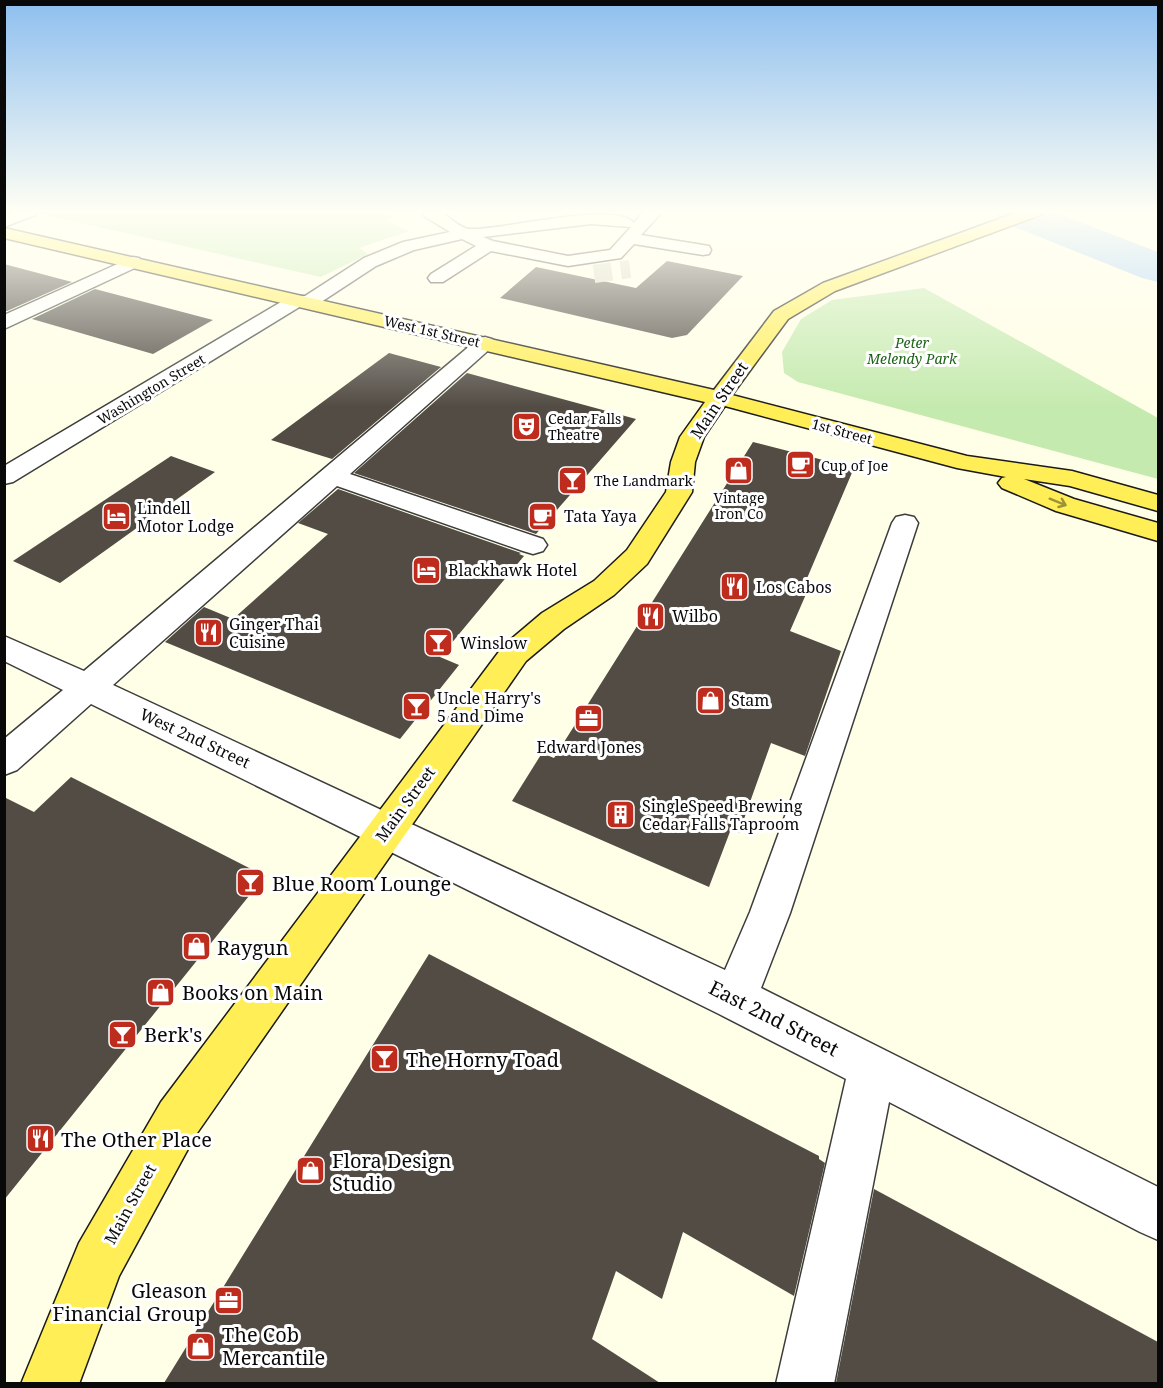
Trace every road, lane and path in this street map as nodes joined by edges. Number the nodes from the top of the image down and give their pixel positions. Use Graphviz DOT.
graph roads {
  1 [pos="102,277"];
  2 [pos="197,277"];
  3 [pos="345,277"];
  4 [pos="857,277"];
  5 [pos="303,301"];
  6 [pos="4,323"];
  7 [pos="485,343"];
  8 [pos="719,398"];
  9 [pos="966,463"];
  10 [pos="333,476"];
  11 [pos="4,477"];
  12 [pos="1158,503"];
  13 [pos="905,523"];
  14 [pos="1158,532"];
  15 [pos="533,545"];
  16 [pos="4,647"];
  17 [pos="89,688"];
  18 [pos="4,760"];
  19 [pos="387,829"];
  20 [pos="735,998"];
  21 [pos="873,1068"];
  22 [pos="1158,1214"];
  23 [pos="50,1383"];
  24 [pos="805,1383"];
  1 -- 6 [label="street"];
  2 -- 5 [label="main road, West 1st Street"];
  3 -- 5 [label="street, Washington Street"];
  4 -- 8 [label="main road, Main Street"];
  5 -- 7 [label="main road, West 1st Street"];
  5 -- 11 [label="street, Washington Street"];
  7 -- 8 [label="main road, West 1st Street"];
  7 -- 10 [label="street"];
  8 -- 9 [label="main road, 1st Street"];
  8 -- 19 [label="main road, Main Street"];
  9 -- 12 [label="main road, 1st Street"];
  9 -- 14 [label="main road, 1st Street, one-way"];
  10 -- 15 [label="street"];
  10 -- 17 [label="street"];
  13 -- 20 [label="street"];
  16 -- 17 [label="street, West 2nd Street"];
  17 -- 18 [label="street"];
  17 -- 19 [label="street, West 2nd Street"];
  19 -- 20 [label="street, East 2nd Street"];
  19 -- 23 [label="main road, Main Street"];
  20 -- 21 [label="street, East 2nd Street"];
  21 -- 22 [label="street, East 2nd Street"];
  21 -- 24 [label="street"];
}
